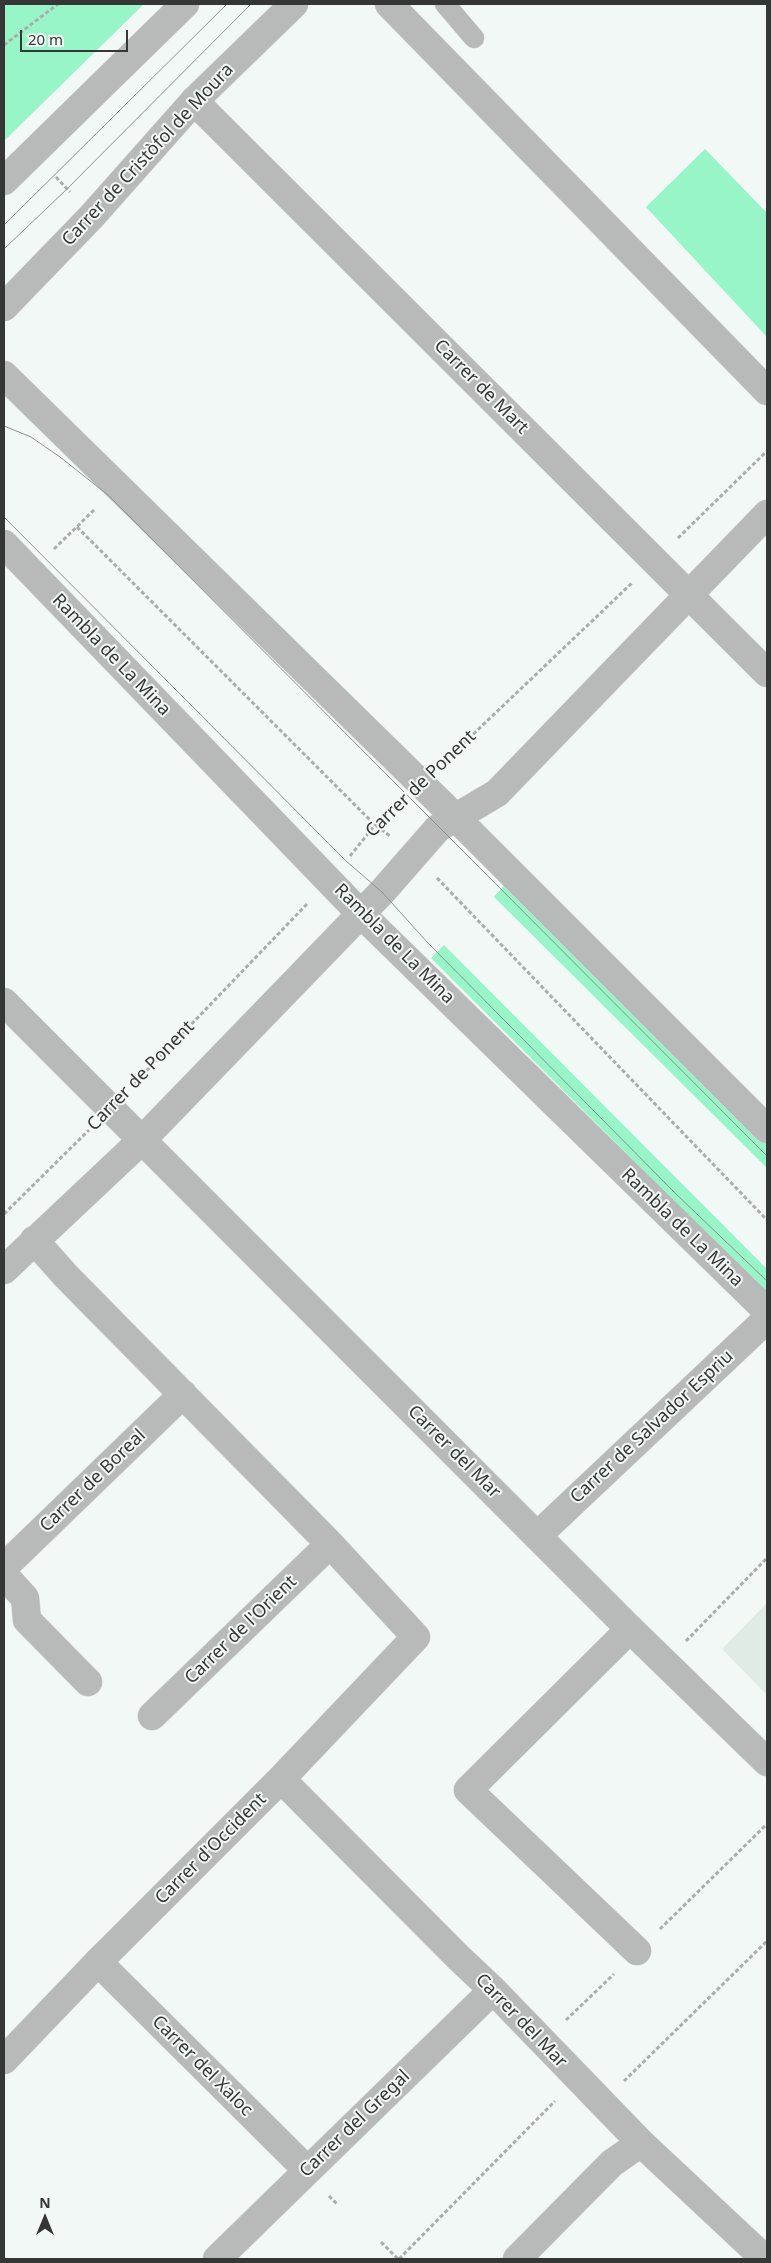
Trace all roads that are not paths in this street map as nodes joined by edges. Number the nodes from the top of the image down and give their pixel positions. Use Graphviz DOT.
graph roads {
  1 [pos="185,4"];
  2 [pos="294,4"];
  3 [pos="389,4"];
  4 [pos="445,4"];
  5 [pos="474,38"];
  6 [pos="194,101"];
  7 [pos="4,181"];
  8 [pos="4,307"];
  9 [pos="4,375"];
  10 [pos="767,390"];
  11 [pos="767,514"];
  12 [pos="4,544"];
  13 [pos="688,594"];
  14 [pos="767,673"];
  15 [pos="456,818"];
  16 [pos="360,913"];
  17 [pos="4,1002"];
  18 [pos="767,1129"];
  19 [pos="141,1141"];
  20 [pos="34,1240"];
  21 [pos="4,1270"];
  22 [pos="767,1311"];
  23 [pos="767,1319"];
  24 [pos="183,1394"];
  25 [pos="537,1536"];
  26 [pos="330,1544"];
  27 [pos="4,1567"];
  28 [pos="4,1575"];
  29 [pos="630,1629"];
  30 [pos="88,1682"];
  31 [pos="152,1716"];
  32 [pos="767,1762"];
  33 [pos="281,1779"];
  34 [pos="637,1951"];
  35 [pos="98,1962"];
  36 [pos="493,1990"];
  37 [pos="4,2060"];
  38 [pos="642,2143"];
  39 [pos="307,2170"];
  40 [pos="217,2259"];
  41 [pos="518,2259"];
  42 [pos="765,2259"];
  1 -- 7 [label="street"];
  2 -- 6 [label="street, Carrer de Cristòfol de Moura"];
  3 -- 10 [label="street"];
  4 -- 5 [label="lane"];
  6 -- 8 [label="street, Carrer de Cristòfol de Moura"];
  6 -- 13 [label="street, Carrer de Mart"];
  9 -- 15 [label="street"];
  11 -- 13 [label="street"];
  12 -- 16 [label="street, Rambla de La Mina"];
  13 -- 14 [label="street, Carrer de Mart"];
  13 -- 15 [label="street"];
  15 -- 16 [label="street"];
  15 -- 18 [label="street"];
  16 -- 19 [label="street"];
  16 -- 22 [label="street, Rambla de La Mina"];
  17 -- 19 [label="street, Carrer del Mar"];
  19 -- 20 [label="street"];
  19 -- 25 [label="street, Carrer del Mar"];
  20 -- 21 [label="street"];
  20 -- 24 [label="street"];
  23 -- 25 [label="street, Carrer de Salvador Espriu"];
  24 -- 26 [label="street"];
  24 -- 27 [label="street, Carrer de Boreal"];
  25 -- 29 [label="street, Carrer del Mar"];
  26 -- 31 [label="street, Carrer de l'Orient"];
  26 -- 33 [label="street, Carrer d'Occident"];
  28 -- 30 [label="street"];
  29 -- 32 [label="street, Carrer del Mar"];
  29 -- 34 [label="street"];
  33 -- 35 [label="street, Carrer d'Occident"];
  33 -- 36 [label="street, Carrer del Mar"];
  35 -- 37 [label="street, Carrer d'Occident"];
  35 -- 39 [label="street, Carrer del Xaloc"];
  36 -- 38 [label="street, Carrer del Mar"];
  36 -- 39 [label="street, Carrer del Gregal"];
  38 -- 41 [label="street"];
  38 -- 42 [label="street, Carrer del Mar"];
  39 -- 40 [label="street, Carrer del Gregal"];
}
